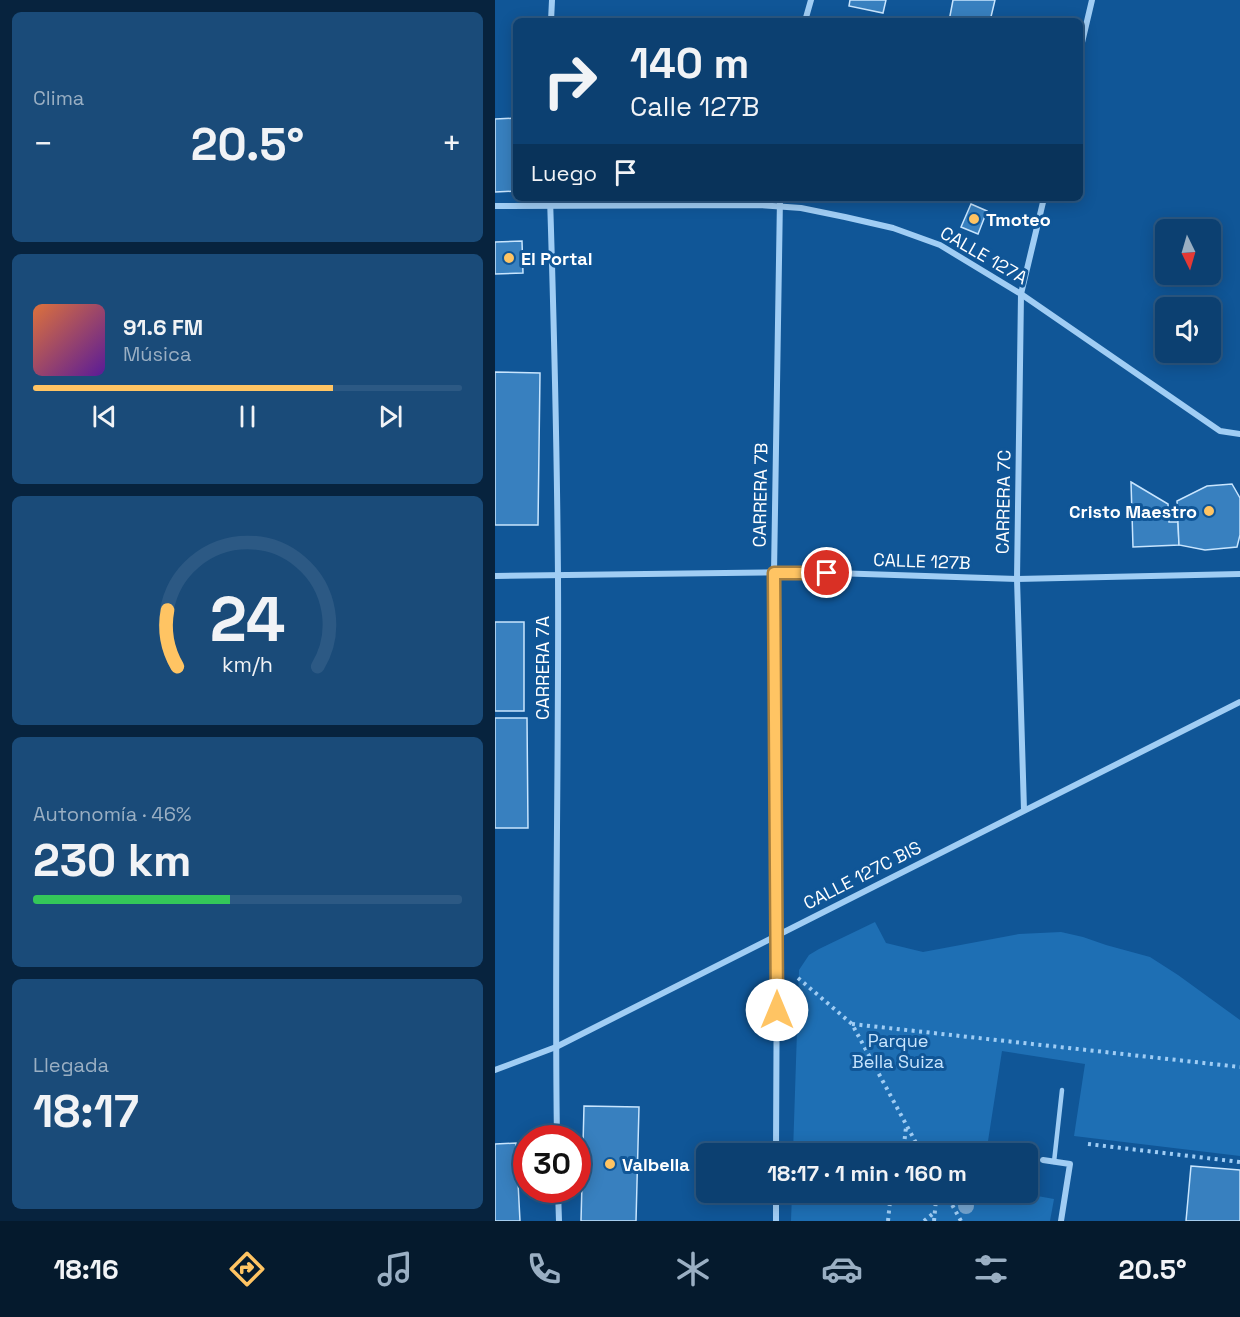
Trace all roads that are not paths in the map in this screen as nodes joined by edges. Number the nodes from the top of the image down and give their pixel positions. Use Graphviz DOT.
graph roads {
  1 [pos="552,0"];
  2 [pos="811,0"];
  3 [pos="1092,0"];
  4 [pos="551,18"];
  5 [pos="806,18"];
  6 [pos="1083,38"];
  7 [pos="550,201"];
  8 [pos="780,201"];
  9 [pos="1043,201"];
  10 [pos="495,206"];
  11 [pos="780,206"];
  12 [pos="1021,294"];
  13 [pos="1240,434"];
  14 [pos="774,573"];
  15 [pos="1240,574"];
  16 [pos="495,576"];
  17 [pos="558,576"];
  18 [pos="1017,579"];
  19 [pos="1240,702"];
  20 [pos="1024,810"];
  21 [pos="777,935"];
  22 [pos="556,1047"];
  23 [pos="495,1070"];
  24 [pos="1062,1090"];
  25 [pos="557,1125"];
  26 [pos="776,1143"];
  27 [pos="1043,1160"];
  28 [pos="1054,1162"];
  29 [pos="558,1203"];
  30 [pos="776,1203"];
  31 [pos="559,1221"];
  32 [pos="776,1221"];
  33 [pos="1061,1221"];
  1 -- 4 [label="street"];
  2 -- 5 [label="street"];
  3 -- 6 [label="street"];
  7 -- 10 [label="street, CALLE 127A"];
  7 -- 11 [label="street, CALLE 127A"];
  7 -- 17 [label="street, CARRERA 7A"];
  8 -- 11 [label="street, CARRERA 7B"];
  9 -- 12 [label="street, CARRERA 7C"];
  11 -- 12 [label="street, CALLE 127A"];
  11 -- 14 [label="street, CARRERA 7B"];
  12 -- 13 [label="street, CALLE 127A"];
  12 -- 18 [label="street, CARRERA 7C"];
  14 -- 17 [label="street, CALLE 127B"];
  14 -- 18 [label="street, CALLE 127B"];
  14 -- 21 [label="street, CARRERA 7B"];
  15 -- 18 [label="street, CALLE 127B"];
  16 -- 17 [label="street, CALLE 127B"];
  17 -- 22 [label="street, CARRERA 7A"];
  18 -- 20 [label="street, CARRERA 7C"];
  19 -- 20 [label="street, CALLE 127C BIS"];
  20 -- 21 [label="street, CALLE 127C BIS"];
  21 -- 22 [label="street, CALLE 127C BIS"];
  21 -- 26 [label="street, CARRERA 7B"];
  22 -- 23 [label="street, CALLE 127C BIS"];
  22 -- 25 [label="street, CARRERA 7A"];
  24 -- 28 [label="lane"];
  27 -- 28 [label="street"];
  28 -- 33 [label="street"];
  29 -- 31 [label="street"];
  30 -- 32 [label="street"];
}
